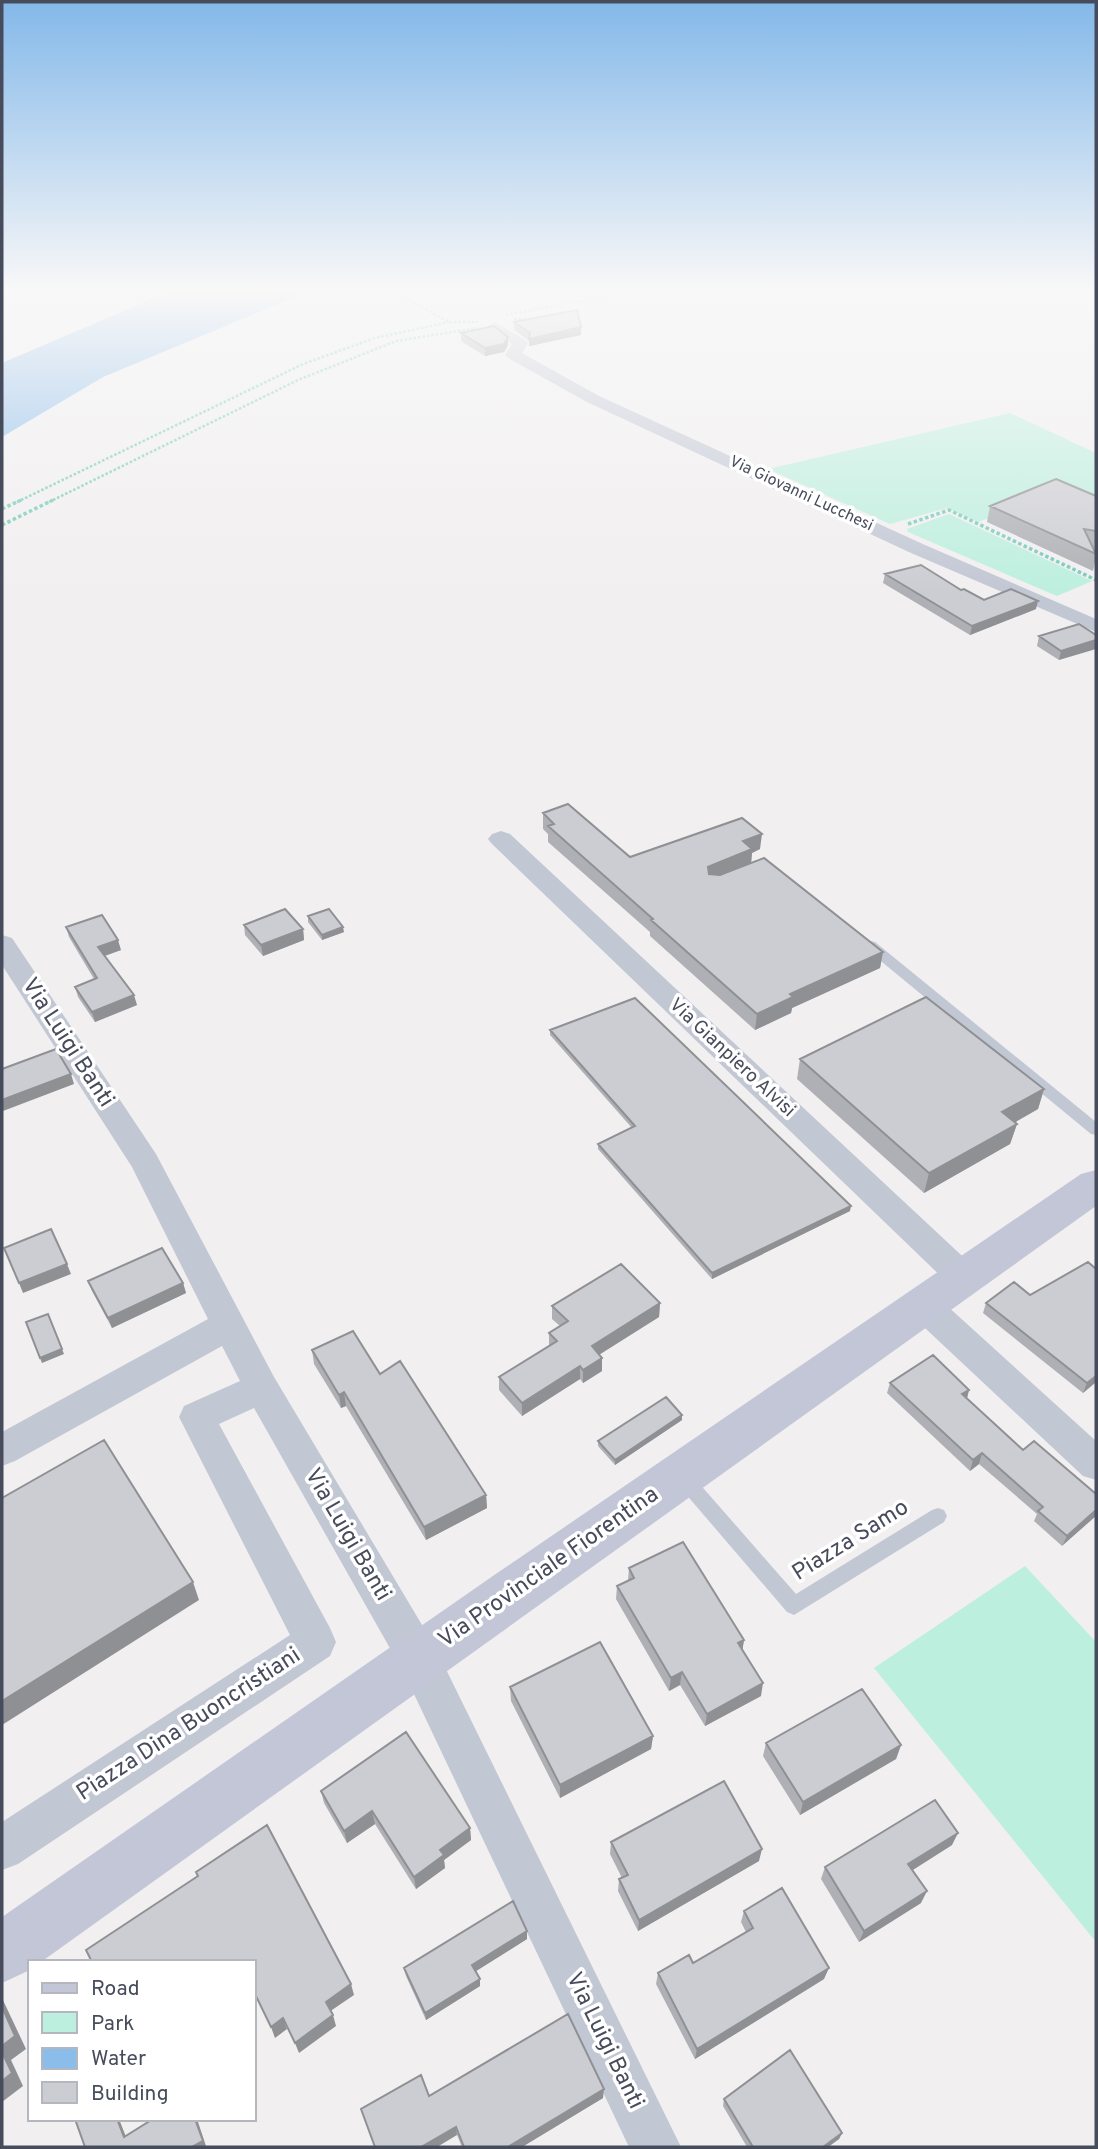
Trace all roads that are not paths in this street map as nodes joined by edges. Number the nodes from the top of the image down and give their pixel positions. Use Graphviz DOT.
graph roads {
  1 [pos="581,392"];
  2 [pos="1096,626"];
  3 [pos="501,839"];
  4 [pos="854,932"];
  5 [pos="2,944"];
  6 [pos="1096,1130"];
  7 [pos="1093,1192"];
  8 [pos="962,1276"];
  9 [pos="922,1304"];
  10 [pos="230,1324"];
  11 [pos="261,1388"];
  12 [pos="2,1450"];
  13 [pos="1096,1464"];
  14 [pos="681,1475"];
  15 [pos="939,1516"];
  16 [pos="419,1659"];
  17 [pos="2,1848"];
  18 [pos="2,1953"];
  19 [pos="656,2147"];
  1 -- 2 [label="street, Via Giovanni Lucchesi"];
  3 -- 8 [label="street, Via Gianpiero Alvisi"];
  4 -- 6 [label="lane"];
  5 -- 10 [label="street, Via Luigi Banti"];
  7 -- 8 [label="main road, Via Provinciale Fiorentina"];
  8 -- 9 [label="main road, Via Provinciale Fiorentina"];
  9 -- 13 [label="street"];
  9 -- 14 [label="main road, Via Provinciale Fiorentina"];
  10 -- 11 [label="street, Via Luigi Banti"];
  10 -- 12 [label="street"];
  11 -- 16 [label="street, Via Luigi Banti"];
  11 -- 17 [label="street, Piazza Dina Buoncristiani"];
  14 -- 15 [label="lane, Piazza Samo"];
  14 -- 16 [label="main road, Via Provinciale Fiorentina"];
  16 -- 18 [label="main road, Via Provinciale Fiorentina"];
  16 -- 19 [label="street, Via Luigi Banti"];
}
